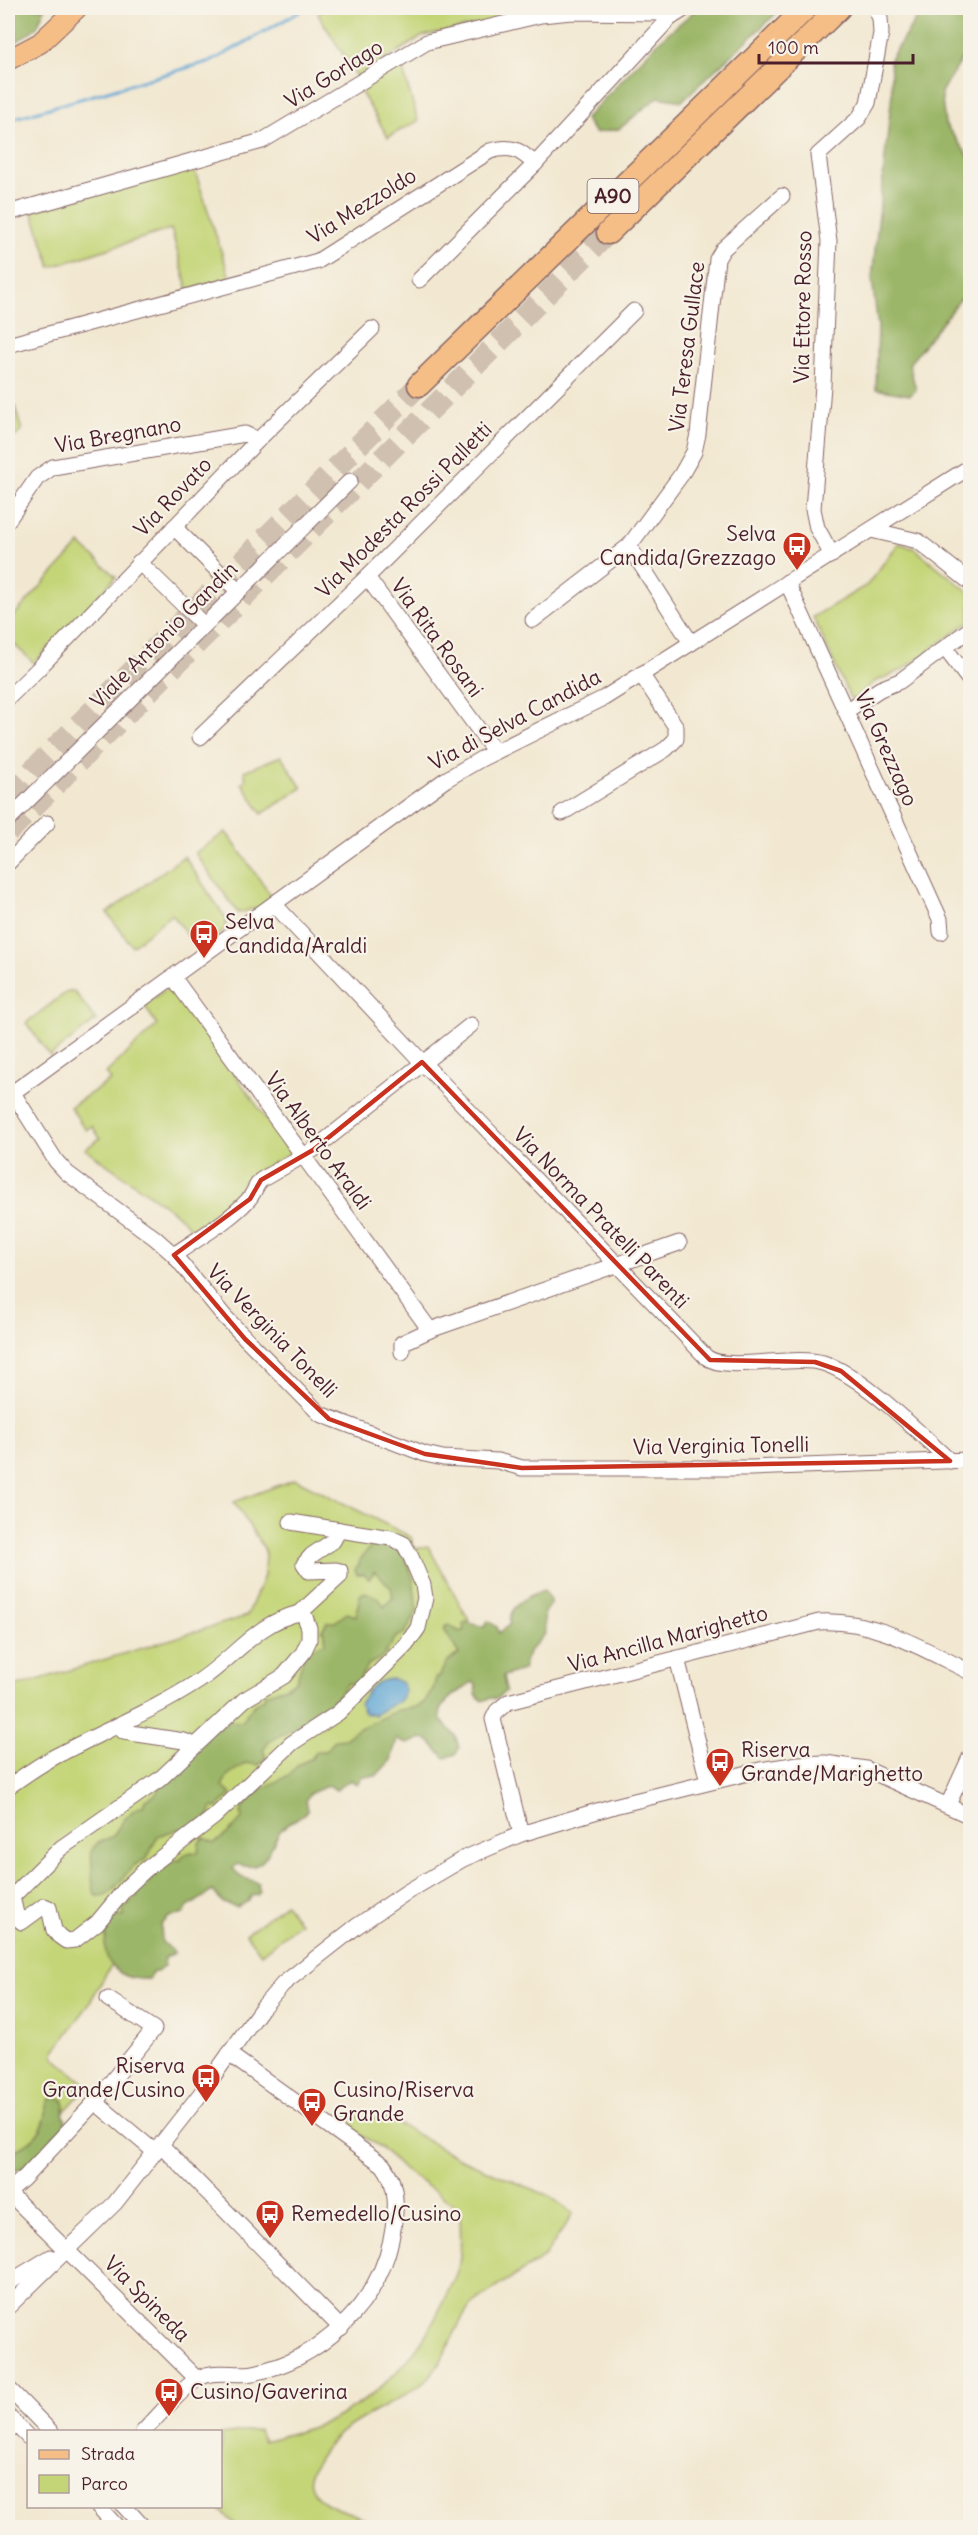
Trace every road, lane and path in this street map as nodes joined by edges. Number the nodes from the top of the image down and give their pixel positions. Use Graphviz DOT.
graph roads {
  1 [pos="77,8"];
  2 [pos="686,8"];
  3 [pos="806,8"];
  4 [pos="839,8"];
  5 [pos="875,8"];
  6 [pos="670,18"];
  7 [pos="8,60"];
  8 [pos="535,164"];
  9 [pos="782,196"];
  10 [pos="8,213"];
  11 [pos="608,233"];
  12 [pos="419,280"];
  13 [pos="634,311"];
  14 [pos="372,329"];
  15 [pos="8,345"];
  16 [pos="419,385"];
  17 [pos="258,440"];
  18 [pos="970,467"];
  19 [pos="350,481"];
  20 [pos="8,520"];
  21 [pos="174,527"];
  22 [pos="871,530"];
  23 [pos="629,546"];
  24 [pos="832,555"];
  25 [pos="139,562"];
  26 [pos="367,577"];
  27 [pos="787,582"];
  28 [pos="970,582"];
  29 [pos="238,591"];
  30 [pos="533,620"];
  31 [pos="204,625"];
  32 [pos="970,629"];
  33 [pos="691,643"];
  34 [pos="945,648"];
  35 [pos="641,674"];
  36 [pos="970,681"];
  37 [pos="8,698"];
  38 [pos="846,711"];
  39 [pos="200,736"];
  40 [pos="495,752"];
  41 [pos="562,813"];
  42 [pos="8,820"];
  43 [pos="47,823"];
  44 [pos="8,863"];
  45 [pos="274,903"];
  46 [pos="941,932"];
  47 [pos="173,977"];
  48 [pos="471,1025"];
  49 [pos="422,1062"];
  50 [pos="10,1094"];
  51 [pos="302,1157"];
  52 [pos="679,1243"];
  53 [pos="174,1255"];
  54 [pos="617,1264"];
  55 [pos="430,1330"];
  56 [pos="402,1352"];
  57 [pos="970,1460"];
  58 [pos="950,1461"];
  59 [pos="291,1522"];
  60 [pos="340,1530"];
  61 [pos="300,1613"];
  62 [pos="677,1658"];
  63 [pos="970,1672"];
  64 [pos="118,1726"];
  65 [pos="195,1745"];
  66 [pos="970,1756"];
  67 [pos="708,1782"];
  68 [pos="8,1787"];
  69 [pos="948,1805"];
  70 [pos="970,1816"];
  71 [pos="521,1834"];
  72 [pos="8,1898"];
  73 [pos="108,1999"];
  74 [pos="229,2054"];
  75 [pos="95,2102"];
  76 [pos="158,2149"];
  77 [pos="8,2192"];
  78 [pos="67,2249"];
  79 [pos="11,2280"];
  80 [pos="8,2307"];
  81 [pos="341,2328"];
  82 [pos="197,2379"];
  83 [pos="8,2388"];
  84 [pos="8,2416"];
  85 [pos="49,2430"];
  86 [pos="145,2430"];
  87 [pos="27,2436"];
  88 [pos="100,2508"];
  89 [pos="126,2508"];
  90 [pos="118,2528"];
  91 [pos="144,2528"];
  1 -- 7 [label="main road"];
  2 -- 6 [label="street"];
  3 -- 16 [label="highway, A90"];
  4 -- 11 [label="highway, A90"];
  5 -- 24 [label="street, Via Ettore Rosso"];
  6 -- 8 [label="street"];
  6 -- 10 [label="street, Via Gorlago"];
  8 -- 12 [label="street"];
  8 -- 15 [label="street, Via Mezzoldo"];
  9 -- 23 [label="street, Via Teresa Gullace"];
  13 -- 26 [label="street, Via Modesta Rossi Palletti"];
  14 -- 17 [label="street, Via Rovato"];
  17 -- 20 [label="street, Via Bregnano"];
  17 -- 21 [label="street, Via Rovato"];
  18 -- 22 [label="street, Via di Selva Candida"];
  19 -- 29 [label="street, Viale Antonio Gandin"];
  21 -- 25 [label="street, Via Rovato"];
  21 -- 29 [label="street"];
  22 -- 24 [label="street, Via di Selva Candida"];
  22 -- 28 [label="street"];
  23 -- 30 [label="street, Via Teresa Gullace"];
  23 -- 33 [label="street"];
  24 -- 27 [label="street, Via di Selva Candida"];
  25 -- 31 [label="street"];
  25 -- 37 [label="street, Via Rovato"];
  26 -- 39 [label="street, Via Modesta Rossi Palletti"];
  26 -- 40 [label="street, Via Rita Rosani"];
  27 -- 33 [label="street, Via di Selva Candida"];
  27 -- 38 [label="street, Via Grezzago"];
  29 -- 31 [label="street, Viale Antonio Gandin"];
  31 -- 42 [label="street, Viale Antonio Gandin"];
  32 -- 34 [label="street"];
  33 -- 35 [label="street, Via di Selva Candida"];
  34 -- 36 [label="street"];
  34 -- 38 [label="street"];
  35 -- 40 [label="street, Via di Selva Candida"];
  35 -- 41 [label="street"];
  38 -- 46 [label="street, Via Grezzago"];
  40 -- 45 [label="street, Via di Selva Candida"];
  43 -- 44 [label="street"];
  45 -- 47 [label="street, Via di Selva Candida"];
  45 -- 49 [label="street, Via Norma Pratelli Parenti"];
  47 -- 50 [label="street, Via di Selva Candida"];
  47 -- 51 [label="street, Via Alberto Araldi"];
  48 -- 49 [label="street, Via Verginia Tonelli"];
  49 -- 51 [label="street, Via Verginia Tonelli"];
  49 -- 54 [label="street, Via Norma Pratelli Parenti"];
  50 -- 53 [label="street"];
  51 -- 53 [label="street, Via Verginia Tonelli"];
  51 -- 55 [label="street, Via Alberto Araldi"];
  52 -- 54 [label="street"];
  53 -- 58 [label="street, Via Verginia Tonelli"];
  54 -- 55 [label="street"];
  54 -- 58 [label="street, Via Norma Pratelli Parenti"];
  55 -- 56 [label="street"];
  57 -- 58 [label="street, Via Verginia Tonelli"];
  59 -- 60 [label="street"];
  60 -- 61 [label="street"];
  60 -- 72 [label="street"];
  61 -- 64 [label="street"];
  61 -- 65 [label="street"];
  62 -- 63 [label="street, Via Ancilla Marighetto"];
  62 -- 67 [label="street"];
  62 -- 71 [label="street, Via Ancilla Marighetto"];
  64 -- 65 [label="street"];
  64 -- 68 [label="street"];
  65 -- 72 [label="street"];
  66 -- 69 [label="street"];
  67 -- 69 [label="street"];
  67 -- 71 [label="street"];
  69 -- 70 [label="street"];
  71 -- 74 [label="street"];
  73 -- 75 [label="street"];
  74 -- 76 [label="street"];
  74 -- 81 [label="street"];
  75 -- 76 [label="street"];
  75 -- 77 [label="street"];
  76 -- 78 [label="street"];
  76 -- 81 [label="street"];
  77 -- 78 [label="street, Via Spineda"];
  78 -- 79 [label="street"];
  78 -- 80 [label="street"];
  78 -- 82 [label="street, Via Spineda"];
  81 -- 82 [label="street"];
  82 -- 86 [label="street"];
  83 -- 85 [label="street"];
  84 -- 87 [label="street"];
  88 -- 90 [label="street"];
  89 -- 91 [label="street"];
}
